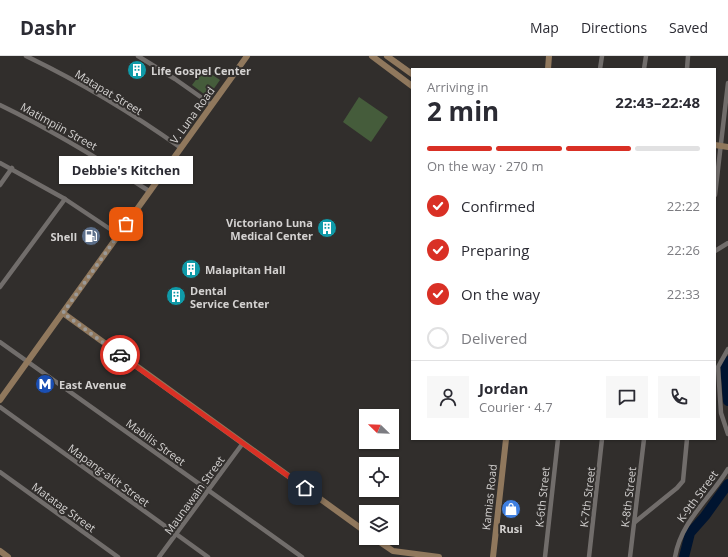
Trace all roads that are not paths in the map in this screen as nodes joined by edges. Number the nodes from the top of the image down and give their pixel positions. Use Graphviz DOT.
graph roads {
  1 [pos="26,56"];
  2 [pos="138,56"];
  3 [pos="247,56"];
  4 [pos="372,56"];
  5 [pos="388,56"];
  6 [pos="549,56"];
  7 [pos="602,56"];
  8 [pos="646,56"];
  9 [pos="688,56"];
  10 [pos="548,68"];
  11 [pos="600,68"];
  12 [pos="644,68"];
  13 [pos="687,68"];
  14 [pos="411,73"];
  15 [pos="728,83"];
  16 [pos="411,85"];
  17 [pos="0,105"];
  18 [pos="212,105"];
  19 [pos="718,146"];
  20 [pos="728,147"];
  21 [pos="181,148"];
  22 [pos="0,163"];
  23 [pos="12,168"];
  24 [pos="716,179"];
  25 [pos="0,185"];
  26 [pos="149,191"];
  27 [pos="65,199"];
  28 [pos="119,235"];
  29 [pos="728,242"];
  30 [pos="716,251"];
  31 [pos="0,287"];
  32 [pos="63,313"];
  33 [pos="0,342"];
  34 [pos="728,349"];
  35 [pos="28,362"];
  36 [pos="717,367"];
  37 [pos="0,400"];
  38 [pos="0,407"];
  39 [pos="728,434"];
  40 [pos="506,440"];
  41 [pos="558,440"];
  42 [pos="602,440"];
  43 [pos="644,440"];
  44 [pos="687,440"];
  45 [pos="243,443"];
  46 [pos="728,469"];
  47 [pos="0,472"];
  48 [pos="209,491"];
  49 [pos="635,522"];
  50 [pos="359,527"];
  51 [pos="176,534"];
  52 [pos="384,545"];
  53 [pos="389,549"];
  54 [pos="0,551"];
  55 [pos="8,557"];
  56 [pos="118,557"];
  57 [pos="160,557"];
  58 [pos="208,557"];
  59 [pos="302,557"];
  60 [pos="388,557"];
  61 [pos="439,557"];
  62 [pos="493,557"];
  63 [pos="545,557"];
  64 [pos="589,557"];
  65 [pos="630,557"];
  66 [pos="675,557"];
  1 -- 21 [label="street, Matapat Street"];
  2 -- 18 [label="street"];
  3 -- 18 [label="main road, V. Luna Road"];
  4 -- 16 [label="main road"];
  5 -- 14 [label="main road"];
  6 -- 10 [label="main road"];
  7 -- 11 [label="street"];
  8 -- 12 [label="street"];
  9 -- 13 [label="street"];
  15 -- 19 [label="street"];
  17 -- 26 [label="street, Matimpiin Street"];
  18 -- 21 [label="main road, V. Luna Road"];
  19 -- 20 [label="main road"];
  19 -- 24 [label="street"];
  21 -- 26 [label="main road, V. Luna Road"];
  22 -- 23 [label="street"];
  23 -- 25 [label="street"];
  23 -- 27 [label="street"];
  26 -- 28 [label="main road, V. Luna Road"];
  27 -- 28 [label="street"];
  27 -- 31 [label="street"];
  28 -- 32 [label="main road, V. Luna Road"];
  29 -- 30 [label="street"];
  32 -- 35 [label="main road, V. Luna Road"];
  32 -- 45 [label="main road"];
  33 -- 35 [label="street, Mabilis Street"];
  34 -- 36 [label="street"];
  35 -- 37 [label="main road, V. Luna Road"];
  35 -- 48 [label="street, Mabilis Street"];
  36 -- 39 [label="street"];
  38 -- 51 [label="street, Mapang-akit Street"];
  40 -- 62 [label="main road, Kamias Road"];
  41 -- 63 [label="street, K-6th Street"];
  42 -- 64 [label="street, K-7th Street"];
  43 -- 49 [label="street, K-8th Street"];
  44 -- 49 [label="street, K-9th Street"];
  45 -- 48 [label="street, Maunawain Street"];
  45 -- 50 [label="main road"];
  46 -- 66 [label="street, K-9th Street"];
  47 -- 56 [label="street, Matatag Street"];
  48 -- 51 [label="street, Maunawain Street"];
  48 -- 59 [label="street, Mabilis Street"];
  49 -- 65 [label="street, K-8th Street"];
  51 -- 57 [label="street, Maunawain Street"];
  51 -- 58 [label="street, Mapang-akit Street"];
  52 -- 53 [label="main road"];
  53 -- 60 [label="main road"];
  53 -- 61 [label="main road"];
  54 -- 55 [label="main road"];
}
